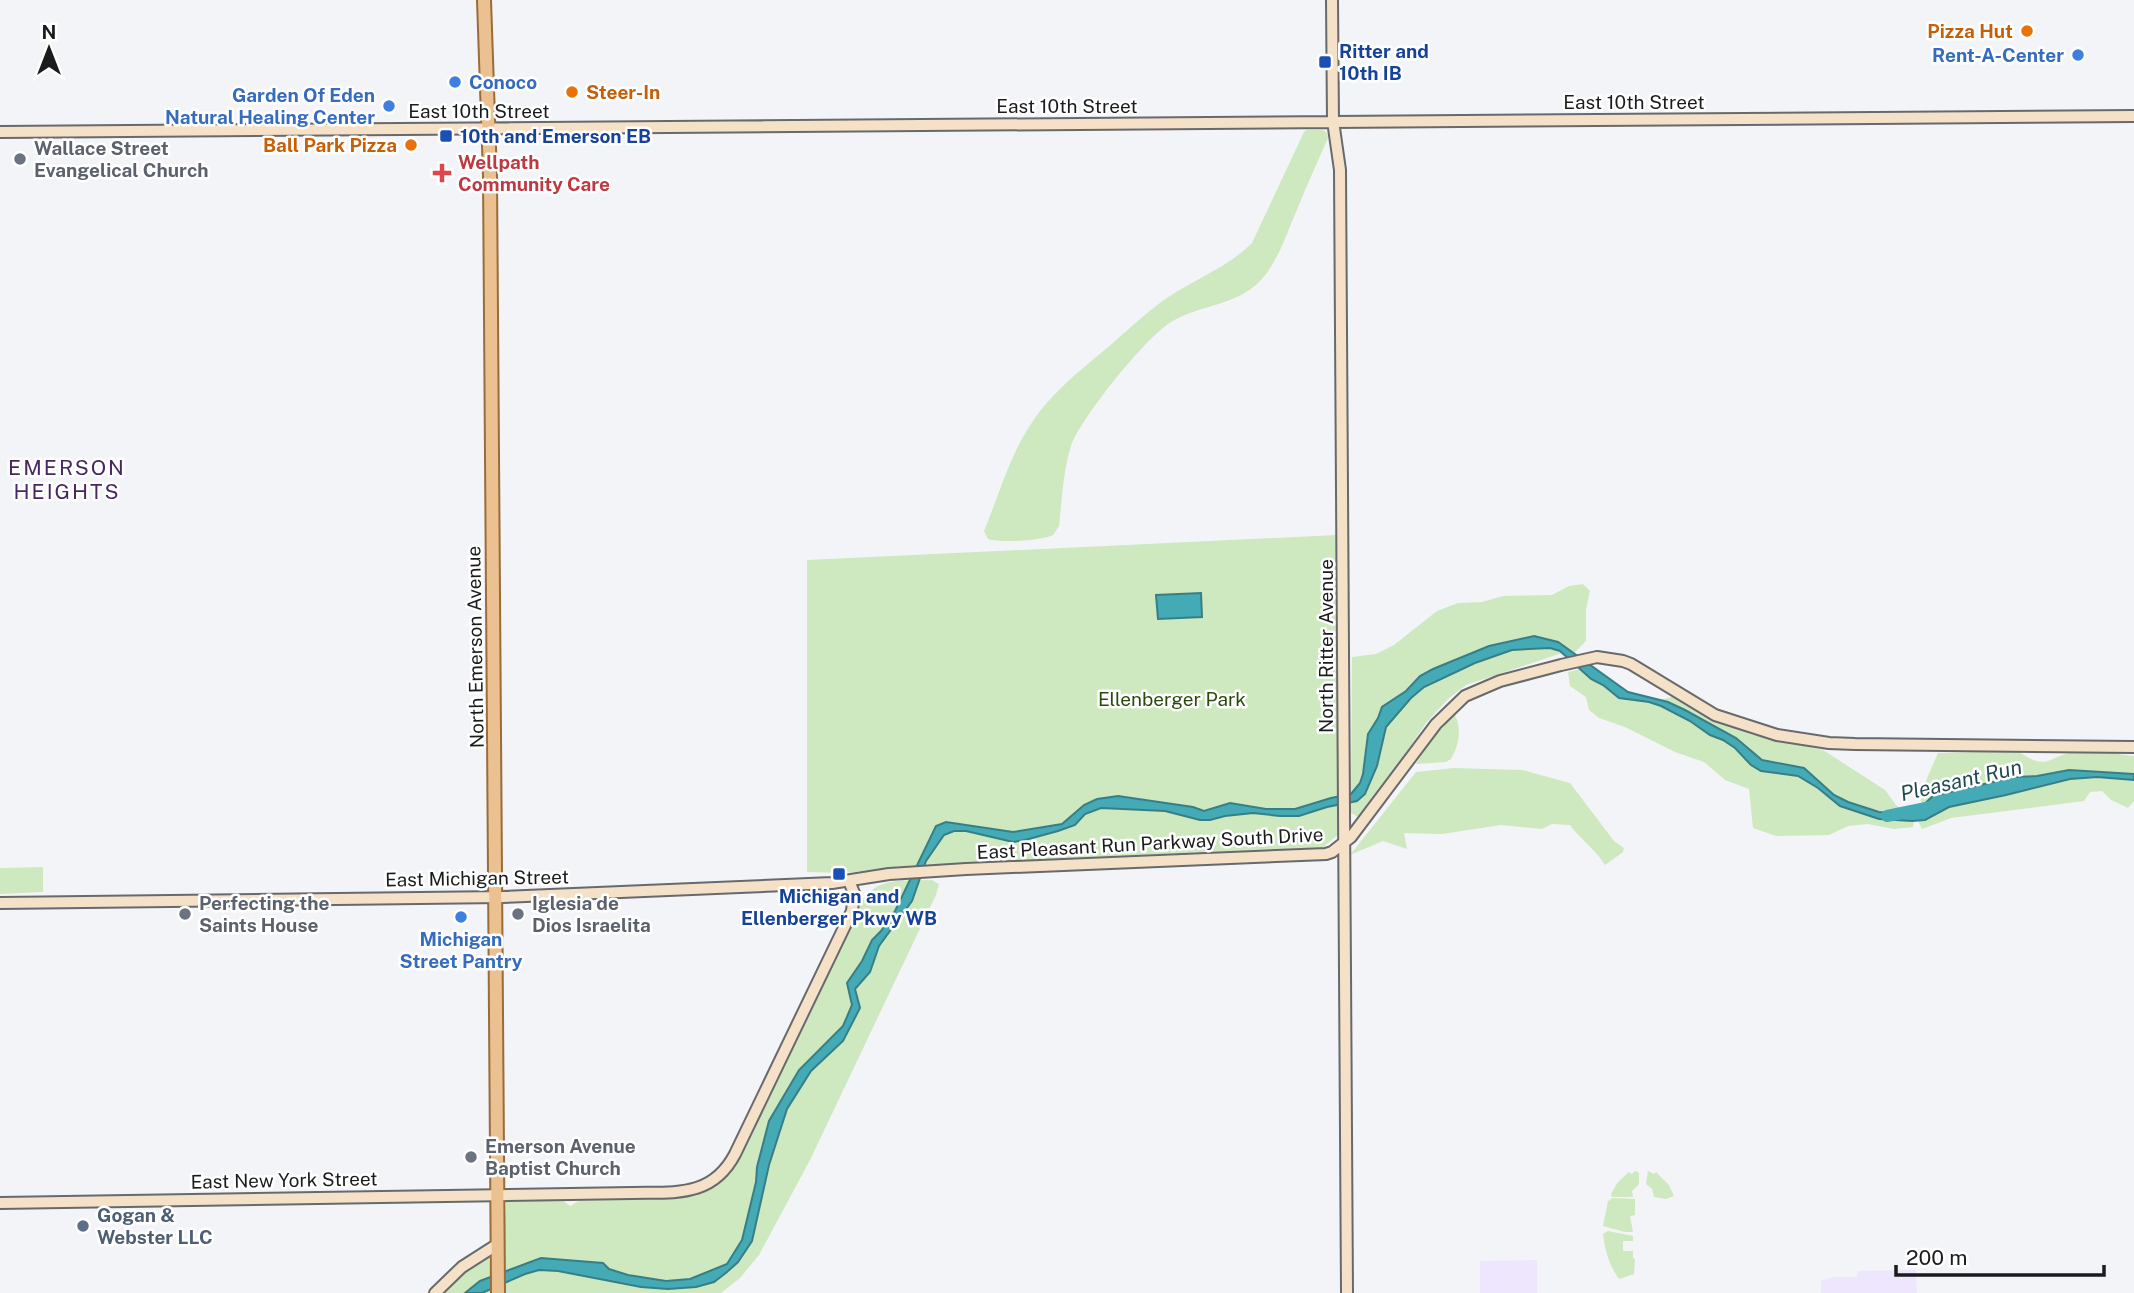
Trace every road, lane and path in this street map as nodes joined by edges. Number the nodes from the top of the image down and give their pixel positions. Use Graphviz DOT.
graph roads {
  1 [pos="484,0"];
  2 [pos="1332,0"];
  3 [pos="2134,116"];
  4 [pos="1333,121"];
  5 [pos="488,128"];
  6 [pos="0,132"];
  7 [pos="2134,747"];
  8 [pos="1345,842"];
  9 [pos="954,870"];
  10 [pos="849,881"];
  11 [pos="495,897"];
  12 [pos="0,902"];
  13 [pos="497,1196"];
  14 [pos="0,1203"];
  15 [pos="498,1244"];
  16 [pos="435,1293"];
  17 [pos="498,1293"];
  18 [pos="1347,1293"];
  1 -- 5 [label="main road, North Emerson Avenue"];
  2 -- 4 [label="main road, North Ritter Avenue"];
  3 -- 4 [label="main road, East 10th Street"];
  4 -- 5 [label="main road, East 10th Street"];
  4 -- 8 [label="main road, North Ritter Avenue"];
  5 -- 6 [label="main road, East 10th Street"];
  5 -- 11 [label="main road, North Emerson Avenue"];
  7 -- 8 [label="main road"];
  8 -- 9 [label="main road, East Pleasant Run Parkway South Drive"];
  8 -- 18 [label="main road, North Ritter Avenue"];
  9 -- 10 [label="main road, East Michigan Street"];
  10 -- 11 [label="main road, East Michigan Street"];
  10 -- 13 [label="main road, East New York Street"];
  11 -- 12 [label="main road, East Michigan Street"];
  11 -- 13 [label="main road, North Emerson Avenue"];
  13 -- 14 [label="main road, East New York Street"];
  13 -- 15 [label="main road, North Emerson Avenue"];
  15 -- 16 [label="main road"];
  15 -- 17 [label="main road, North Emerson Avenue"];
}
